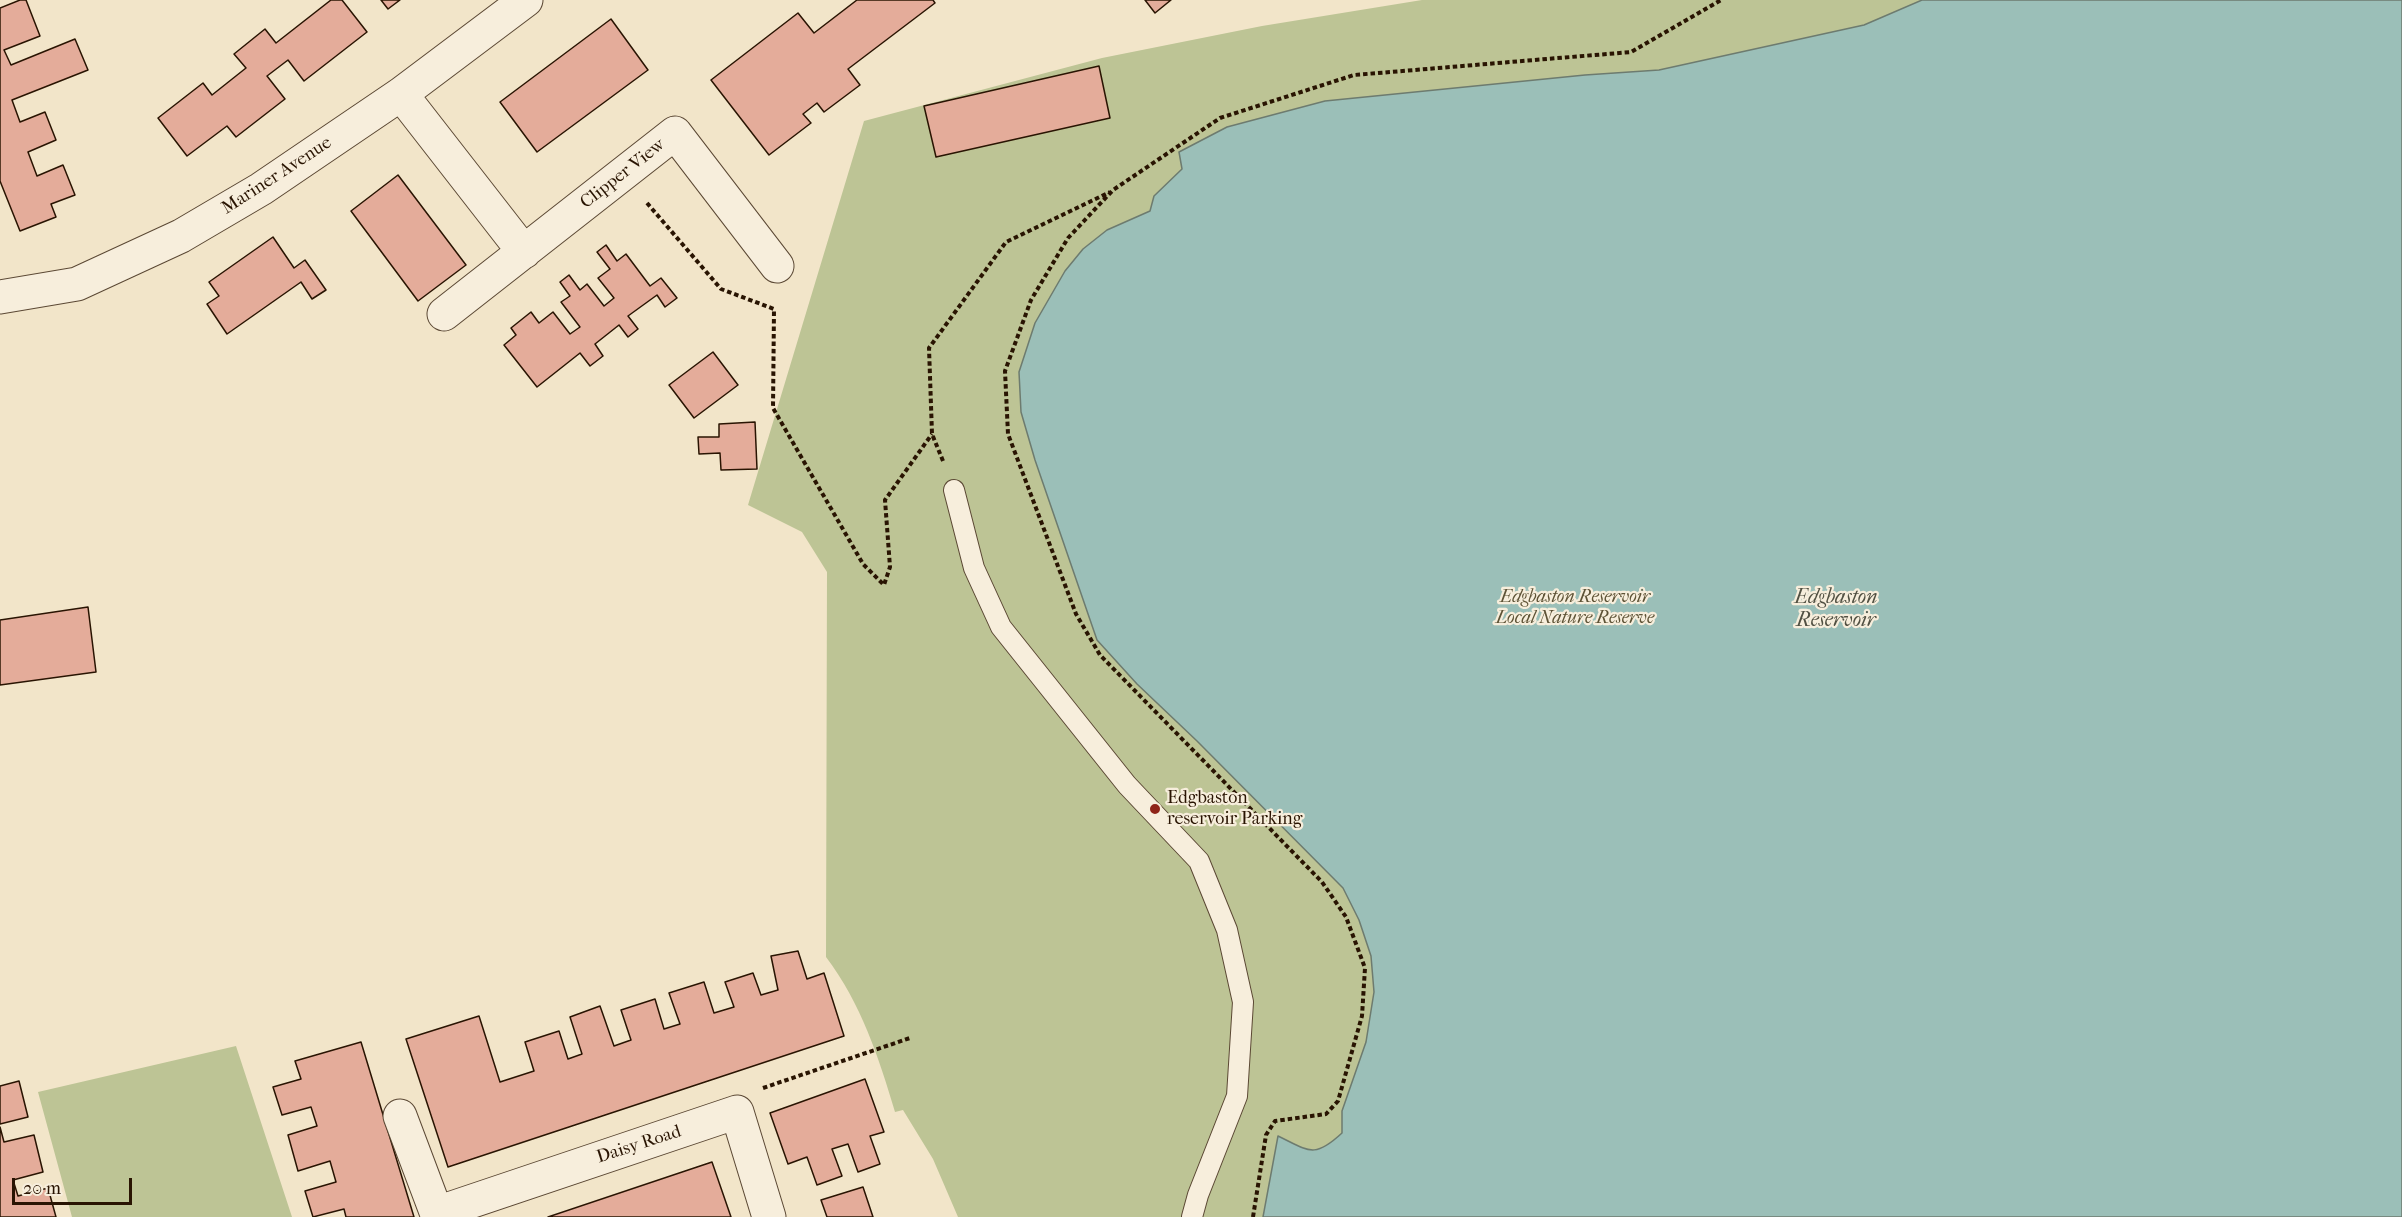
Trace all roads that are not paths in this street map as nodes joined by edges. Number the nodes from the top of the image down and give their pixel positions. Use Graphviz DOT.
graph roads {
  1 [pos="526,0"];
  2 [pos="401,94"];
  3 [pos="524,252"];
  4 [pos="777,266"];
  5 [pos="0,297"];
  6 [pos="444,314"];
  7 [pos="954,490"];
  8 [pos="400,1116"];
  9 [pos="437,1215"];
  10 [pos="769,1217"];
  11 [pos="1192,1217"];
  1 -- 2 [label="street, Mariner Avenue"];
  2 -- 3 [label="street"];
  2 -- 5 [label="street, Mariner Avenue"];
  3 -- 4 [label="street, Clipper View"];
  3 -- 6 [label="street, Clipper View"];
  7 -- 11 [label="lane"];
  8 -- 9 [label="street"];
  9 -- 10 [label="street, Daisy Road"];
}
